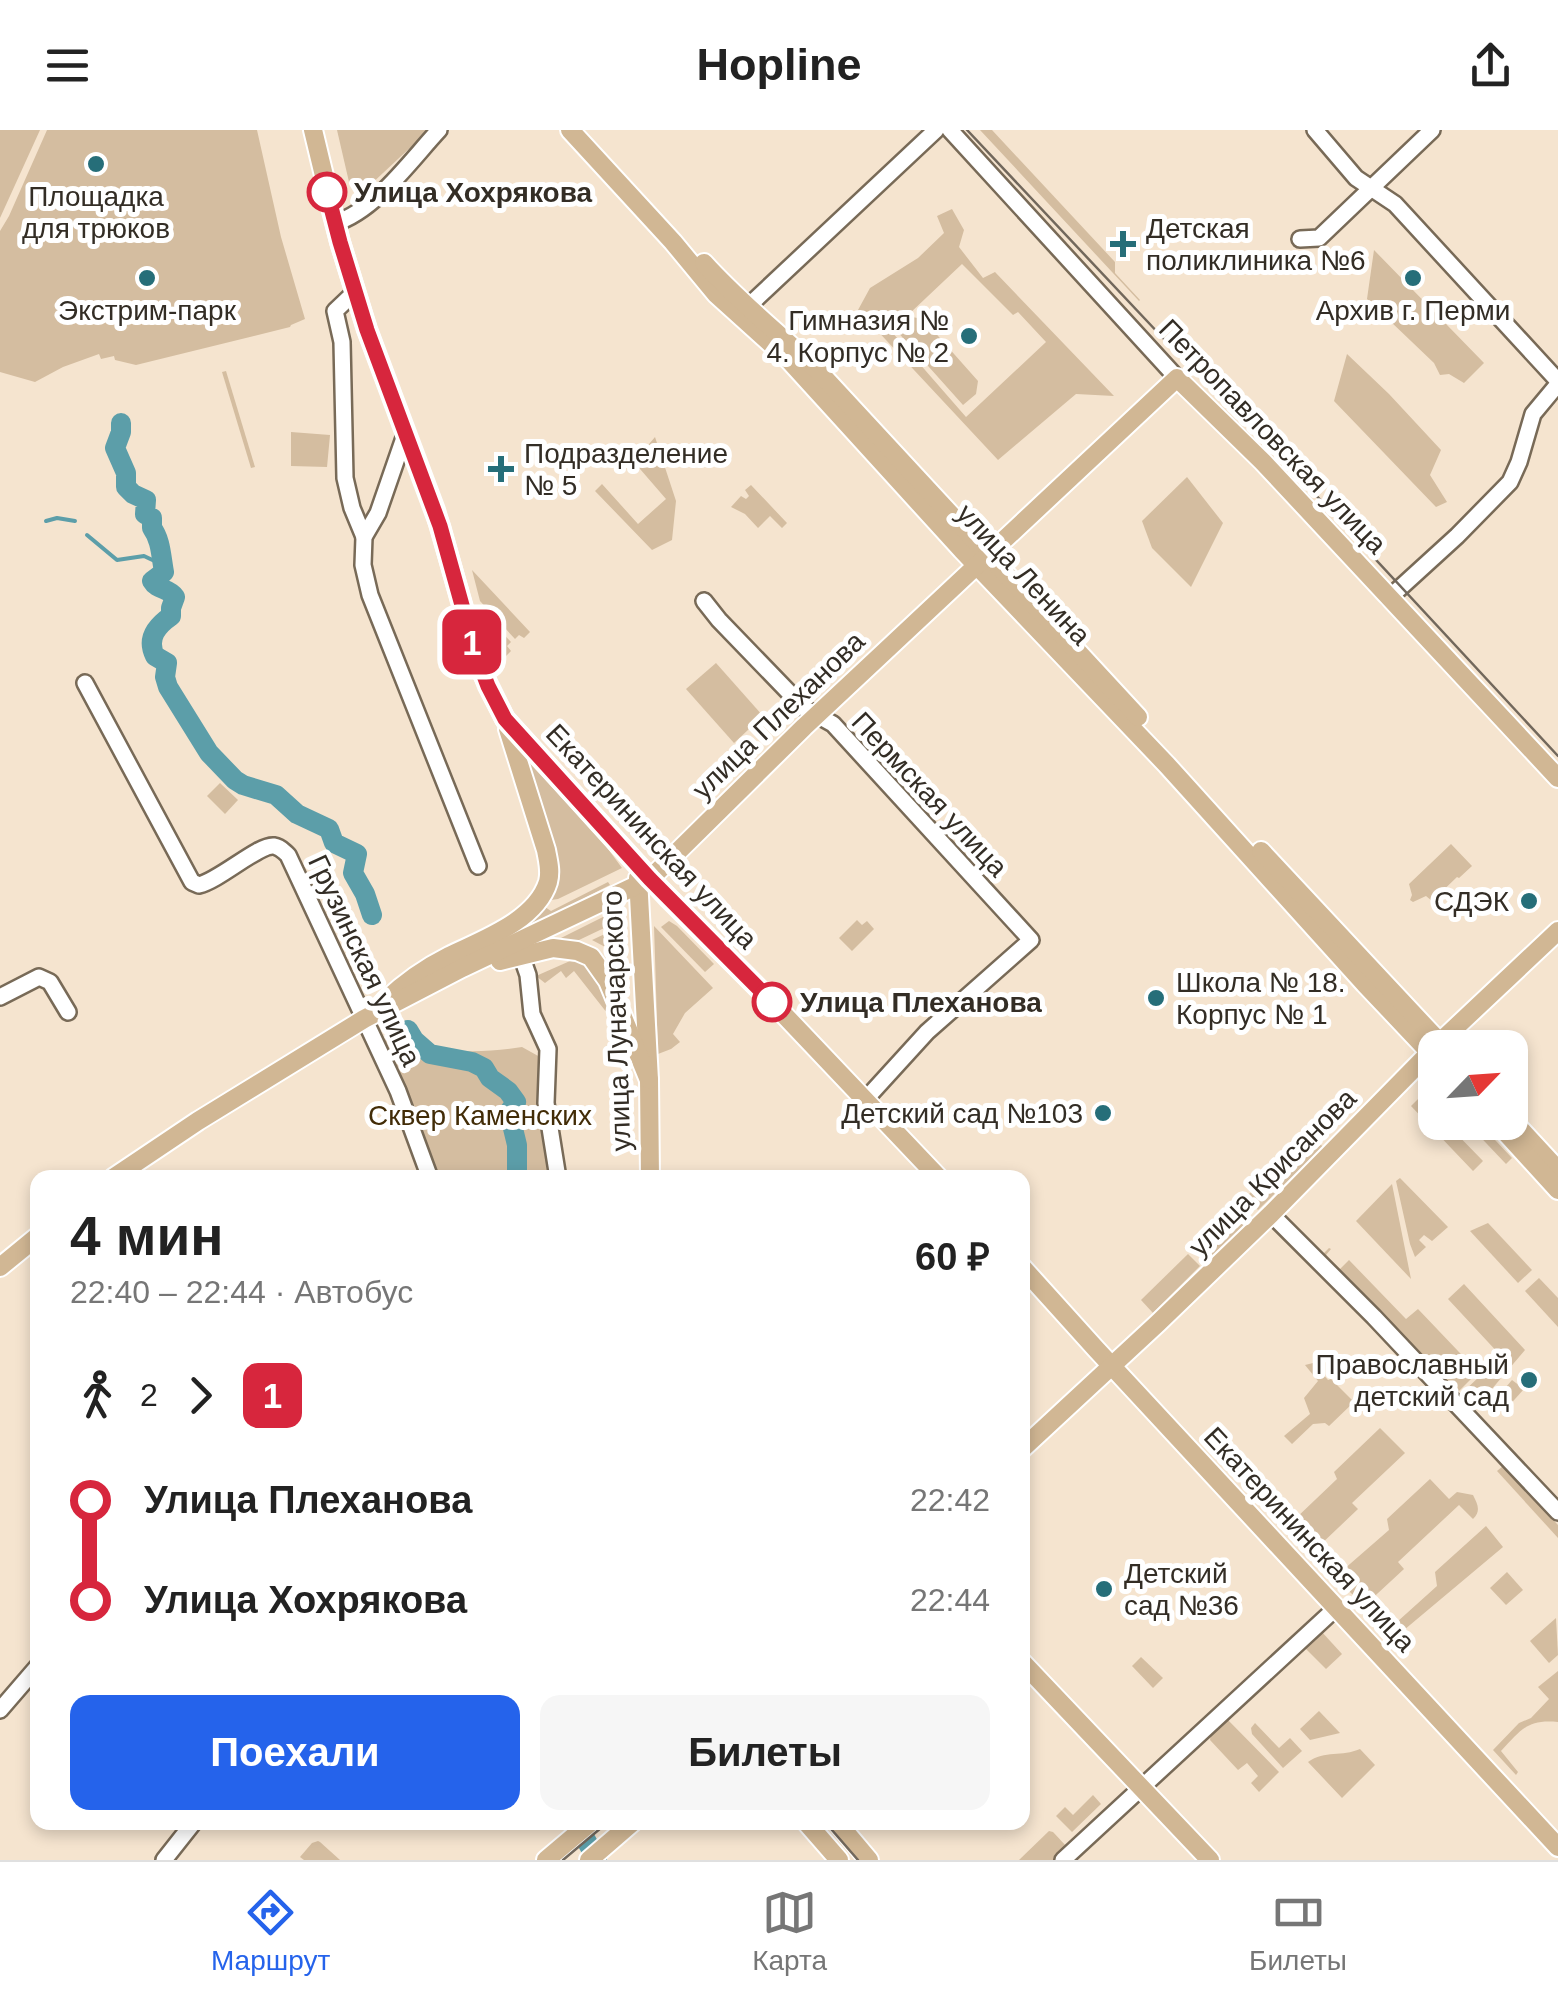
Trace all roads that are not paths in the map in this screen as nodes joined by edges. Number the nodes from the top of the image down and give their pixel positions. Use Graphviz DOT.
graph roads {
  1 [pos="313,130"];
  2 [pos="439,130"];
  3 [pos="570,130"];
  4 [pos="586,130"];
  5 [pos="936,130"];
  6 [pos="950,130"];
  7 [pos="1315,130"];
  8 [pos="1432,130"];
  9 [pos="1372,189"];
  10 [pos="335,223"];
  11 [pos="1300,239"];
  12 [pos="355,292"];
  13 [pos="744,311"];
  14 [pos="1176,378"];
  15 [pos="1558,382"];
  16 [pos="406,434"];
  17 [pos="364,537"];
  18 [pos="983,560"];
  19 [pos="1390,598"];
  20 [pos="704,601"];
  21 [pos="85,682"];
  22 [pos="818,715"];
  23 [pos="505,719"];
  24 [pos="1558,778"];
  25 [pos="478,866"];
  26 [pos="644,882"];
  27 [pos="1558,932"];
  28 [pos="520,955"];
  29 [pos="0,997"];
  30 [pos="68,1012"];
  31 [pos="366,1023"];
  32 [pos="1458,1030"];
  33 [pos="1418,1033"];
  34 [pos="1418,1069"];
  35 [pos="649,1080"];
  36 [pos="865,1100"];
  37 [pos="1528,1138"];
  38 [pos="1512,1140"];
  39 [pos="126,1170"];
  40 [pos="427,1170"];
  41 [pos="557,1170"];
  42 [pos="650,1170"];
  43 [pos="932,1170"];
  44 [pos="1558,1170"];
  45 [pos="1558,1190"];
  46 [pos="1271,1214"];
  47 [pos="30,1242"];
  48 [pos="0,1266"];
  49 [pos="1030,1276"];
  50 [pos="1112,1366"];
  51 [pos="1030,1442"];
  52 [pos="1558,1512"];
  53 [pos="1336,1608"];
  54 [pos="1030,1670"];
  55 [pos="30,1675"];
  56 [pos="0,1710"];
  57 [pos="1142,1788"];
  58 [pos="188,1830"];
  59 [pos="582,1830"];
  60 [pos="624,1830"];
  61 [pos="813,1830"];
  62 [pos="843,1830"];
  63 [pos="1558,1846"];
  64 [pos="164,1860"];
  65 [pos="546,1860"];
  66 [pos="589,1860"];
  67 [pos="839,1860"];
  68 [pos="869,1860"];
  69 [pos="1064,1860"];
  70 [pos="1210,1860"];
  1 -- 10 [label="main road, Екатерининская улица"];
  2 -- 10 [label="street"];
  3 -- 13 [label="main road, улица Ленина"];
  4 -- 13 [label="main road, улица Ленина"];
  5 -- 13 [label="street"];
  6 -- 14 [label="street, Петропавловская улица"];
  7 -- 9 [label="street"];
  8 -- 9 [label="street"];
  9 -- 11 [label="street"];
  9 -- 15 [label="street"];
  10 -- 12 [label="main road, Екатерининская улица"];
  12 -- 16 [label="main road, Екатерининская улица"];
  12 -- 17 [label="street"];
  13 -- 18 [label="main road, улица Ленина"];
  14 -- 18 [label="main road, улица Плеханова"];
  14 -- 19 [label="main road, Петропавловская улица"];
  15 -- 19 [label="street"];
  16 -- 17 [label="street"];
  16 -- 23 [label="main road, Екатерининская улица"];
  17 -- 25 [label="street"];
  18 -- 22 [label="main road, улица Плеханова"];
  18 -- 33 [label="main road, улица Ленина"];
  19 -- 24 [label="main road, Петропавловская улица"];
  20 -- 22 [label="street, Пермская улица"];
  21 -- 31 [label="street, Грузинская улица"];
  22 -- 26 [label="main road, улица Плеханова"];
  22 -- 36 [label="street, Пермская улица"];
  23 -- 26 [label="main road, Екатерининская улица"];
  23 -- 31 [label="main road"];
  26 -- 31 [label="main road, улица Плеханова"];
  26 -- 35 [label="main road, улица Луначарского"];
  26 -- 36 [label="main road, Екатерининская улица"];
  27 -- 32 [label="main road, улица Крисанова"];
  28 -- 31 [label="main road"];
  28 -- 35 [label="main road"];
  28 -- 41 [label="street"];
  29 -- 30 [label="street"];
  31 -- 39 [label="main road"];
  31 -- 40 [label="street, Грузинская улица"];
  34 -- 46 [label="main road, улица Крисанова"];
  35 -- 42 [label="main road, улица Луначарского"];
  36 -- 43 [label="main road, Екатерининская улица"];
  37 -- 44 [label="main road"];
  38 -- 45 [label="main road"];
  46 -- 50 [label="main road, улица Крисанова"];
  46 -- 52 [label="street"];
  47 -- 48 [label="main road"];
  49 -- 50 [label="main road, Екатерининская улица"];
  50 -- 51 [label="main road, улица Крисанова"];
  50 -- 53 [label="main road, Екатерининская улица"];
  53 -- 57 [label="street"];
  53 -- 63 [label="main road, Екатерининская улица"];
  54 -- 57 [label="main road"];
  55 -- 56 [label="street"];
  57 -- 69 [label="street"];
  57 -- 70 [label="main road"];
  58 -- 64 [label="street"];
  59 -- 65 [label="main road"];
  60 -- 66 [label="main road"];
  61 -- 67 [label="main road"];
  62 -- 68 [label="main road"];
}
